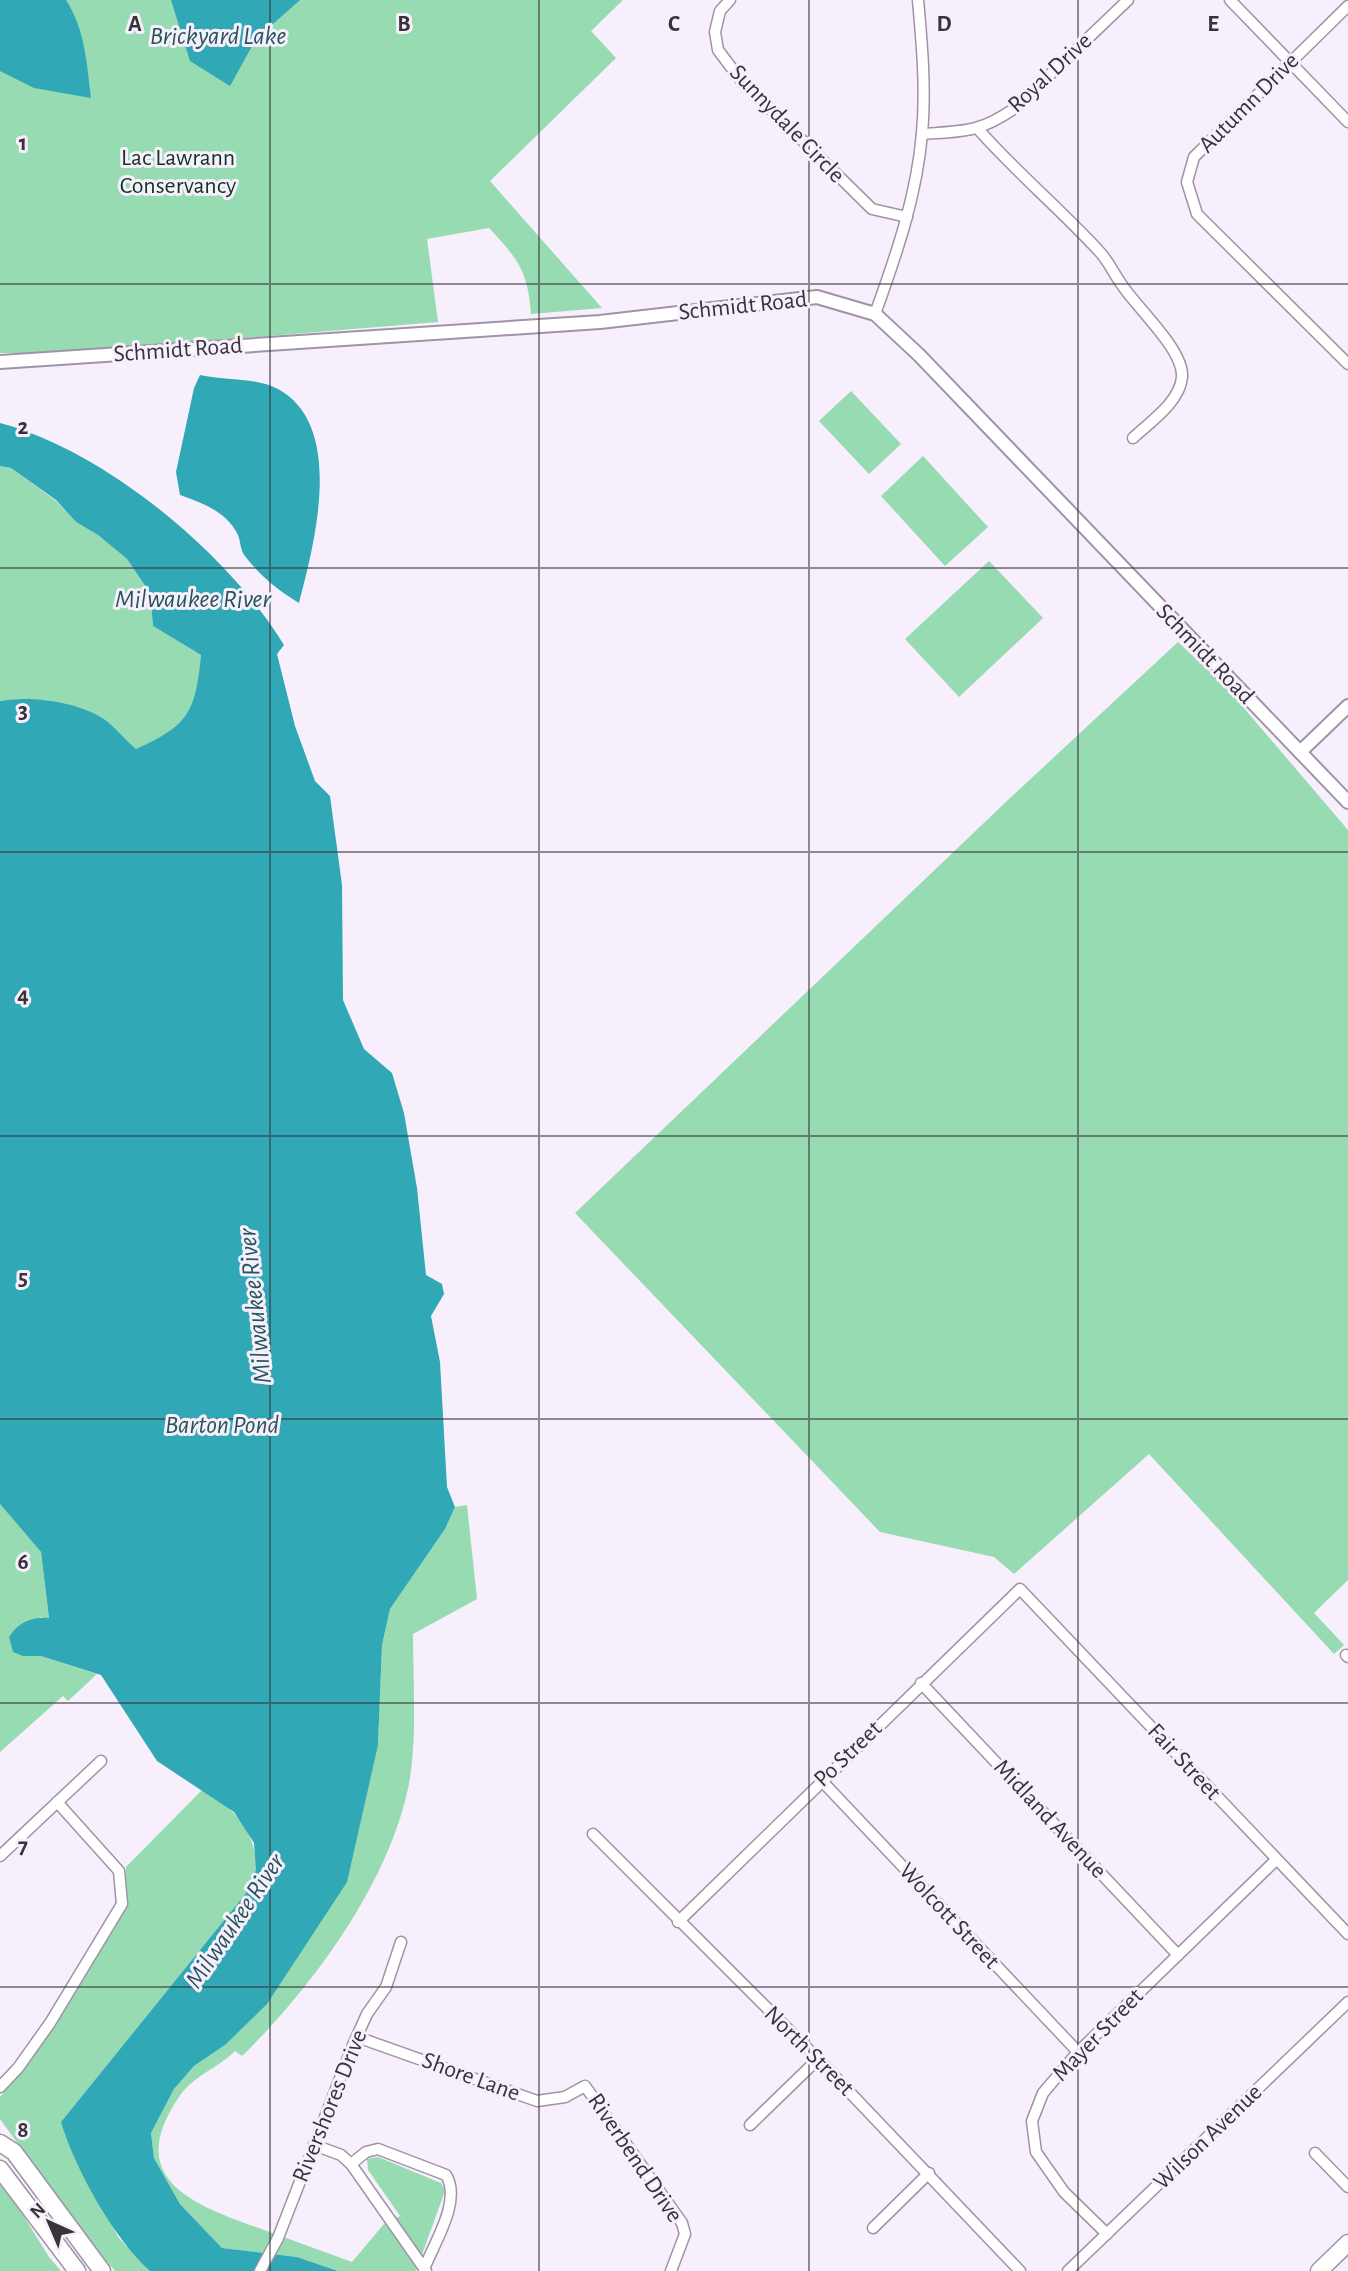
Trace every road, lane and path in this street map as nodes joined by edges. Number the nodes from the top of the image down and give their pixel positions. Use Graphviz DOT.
graph roads {
  1 [pos="730,0"];
  2 [pos="918,0"];
  3 [pos="1128,0"];
  4 [pos="1230,0"];
  5 [pos="1348,6"];
  6 [pos="1289,63"];
  7 [pos="1348,122"];
  8 [pos="978,129"];
  9 [pos="922,134"];
  10 [pos="907,217"];
  11 [pos="875,314"];
  12 [pos="0,362"];
  13 [pos="1348,364"];
  14 [pos="1133,438"];
  15 [pos="1348,706"];
  16 [pos="1300,752"];
  17 [pos="1348,802"];
  18 [pos="1020,1589"];
  19 [pos="921,1683"];
  20 [pos="101,1761"];
  21 [pos="821,1780"];
  22 [pos="57,1802"];
  23 [pos="593,1834"];
  24 [pos="0,1856"];
  25 [pos="1276,1860"];
  26 [pos="678,1922"];
  27 [pos="1348,1934"];
  28 [pos="401,1942"];
  29 [pos="1178,1955"];
  30 [pos="1348,2002"];
  31 [pos="357,2037"];
  32 [pos="1078,2052"];
  33 [pos="818,2059"];
  34 [pos="585,2086"];
  35 [pos="0,2087"];
  36 [pos="750,2126"];
  37 [pos="0,2143"];
  38 [pos="314,2145"];
  39 [pos="1315,2153"];
  40 [pos="351,2164"];
  41 [pos="0,2169"];
  42 [pos="929,2173"];
  43 [pos="1348,2187"];
  44 [pos="873,2228"];
  45 [pos="1107,2234"];
  46 [pos="1348,2243"];
  47 [pos="425,2270"];
  48 [pos="76,2271"];
  49 [pos="102,2271"];
  50 [pos="260,2271"];
  51 [pos="671,2271"];
  52 [pos="1020,2271"];
  53 [pos="1068,2271"];
  54 [pos="1319,2271"];
  1 -- 10 [label="street, Sunnydale Circle"];
  2 -- 9 [label="street"];
  3 -- 8 [label="street, Royal Drive"];
  4 -- 6 [label="street"];
  5 -- 6 [label="street, Autumn Drive"];
  6 -- 7 [label="street"];
  6 -- 13 [label="street, Autumn Drive"];
  8 -- 9 [label="street, Royal Drive"];
  8 -- 14 [label="street"];
  9 -- 10 [label="street"];
  10 -- 11 [label="street"];
  11 -- 12 [label="street, Schmidt Road"];
  11 -- 16 [label="street, Schmidt Road"];
  15 -- 16 [label="street"];
  16 -- 17 [label="street, Schmidt Road"];
  18 -- 19 [label="street, Po Street"];
  18 -- 25 [label="street, Fair Street"];
  19 -- 21 [label="street, Po Street"];
  19 -- 29 [label="street, Midland Avenue"];
  20 -- 22 [label="street"];
  21 -- 26 [label="street, Po Street"];
  21 -- 32 [label="street, Wolcott Street"];
  22 -- 24 [label="street"];
  22 -- 35 [label="street"];
  23 -- 26 [label="street, North Street"];
  25 -- 27 [label="street, Fair Street"];
  25 -- 29 [label="street, Mayer Street"];
  26 -- 33 [label="street, North Street"];
  28 -- 31 [label="street, Rivershores Drive"];
  29 -- 32 [label="street, Mayer Street"];
  30 -- 45 [label="street, Wilson Avenue"];
  31 -- 34 [label="street, Shore Lane"];
  31 -- 38 [label="street, Rivershores Drive"];
  32 -- 45 [label="street, Mayer Street"];
  33 -- 36 [label="street"];
  33 -- 42 [label="street, North Street"];
  34 -- 51 [label="street, Riverbend Drive"];
  37 -- 49 [label="main road"];
  38 -- 40 [label="street"];
  38 -- 50 [label="street, Rivershores Drive"];
  39 -- 43 [label="street"];
  40 -- 47 [label="street"];
  40 -- 47 [label="street"];
  41 -- 48 [label="main road"];
  42 -- 44 [label="street"];
  42 -- 52 [label="street, North Street"];
  45 -- 53 [label="street, Wilson Avenue"];
  46 -- 54 [label="main road"];
}
